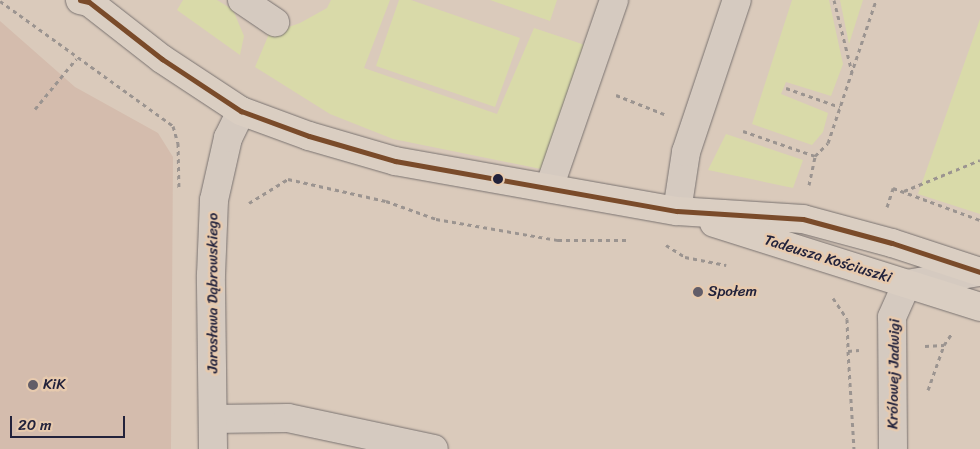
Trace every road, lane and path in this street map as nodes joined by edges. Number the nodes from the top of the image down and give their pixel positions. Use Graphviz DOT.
graph roads {
  1 [pos="242,0"];
  2 [pos="614,0"];
  3 [pos="738,0"];
  4 [pos="834,0"];
  5 [pos="876,0"];
  6 [pos="0,1"];
  7 [pos="86,1"];
  8 [pos="275,22"];
  9 [pos="76,59"];
  10 [pos="852,72"];
  11 [pos="786,88"];
  12 [pos="606,91"];
  13 [pos="840,107"];
  14 [pos="35,109"];
  15 [pos="241,111"];
  16 [pos="667,115"];
  17 [pos="743,132"];
  18 [pos="815,156"];
  19 [pos="980,160"];
  20 [pos="549,188"];
  21 [pos="809,188"];
  22 [pos="904,191"];
  23 [pos="180,192"];
  24 [pos="677,210"];
  25 [pos="214,212"];
  26 [pos="885,215"];
  27 [pos="980,220"];
  28 [pos="637,240"];
  29 [pos="663,242"];
  30 [pos="734,266"];
  31 [pos="979,272"];
  32 [pos="907,284"];
  33 [pos="980,308"];
  34 [pos="848,351"];
  35 [pos="214,418"];
  36 [pos="350,441"];
  37 [pos="213,449"];
  38 [pos="434,449"];
  39 [pos="854,449"];
  40 [pos="893,449"];
  1 -- 8 [label="street"];
  2 -- 20 [label="street"];
  3 -- 24 [label="street"];
  4 -- 10 [label="path"];
  5 -- 10 [label="path"];
  6 -- 9 [label="path"];
  7 -- 15 [label="main road, Tadeusza Kościuszki"];
  9 -- 14 [label="path"];
  9 -- 23 [label="path"];
  10 -- 13 [label="path"];
  11 -- 13 [label="path"];
  12 -- 16 [label="path"];
  13 -- 18 [label="path"];
  15 -- 20 [label="main road, Tadeusza Kościuszki"];
  15 -- 25 [label="street, Jarosława Dąbrowskiego"];
  17 -- 18 [label="path"];
  18 -- 21 [label="path"];
  19 -- 22 [label="path"];
  20 -- 24 [label="main road, Tadeusza Kościuszki"];
  22 -- 26 [label="path"];
  22 -- 27 [label="path"];
  24 -- 31 [label="main road, Tadeusza Kościuszki"];
  24 -- 32 [label="main road, Tadeusza Kościuszki"];
  25 -- 28 [label="path"];
  25 -- 35 [label="street, Jarosława Dąbrowskiego"];
  29 -- 30 [label="path"];
  31 -- 32 [label="street"];
  32 -- 33 [label="main road, Tadeusza Kościuszki"];
  32 -- 40 [label="street, Królowej Jadwigi"];
  34 -- 39 [label="path"];
  35 -- 36 [label="street"];
  35 -- 37 [label="street, Jarosława Dąbrowskiego"];
  36 -- 38 [label="street"];
}
